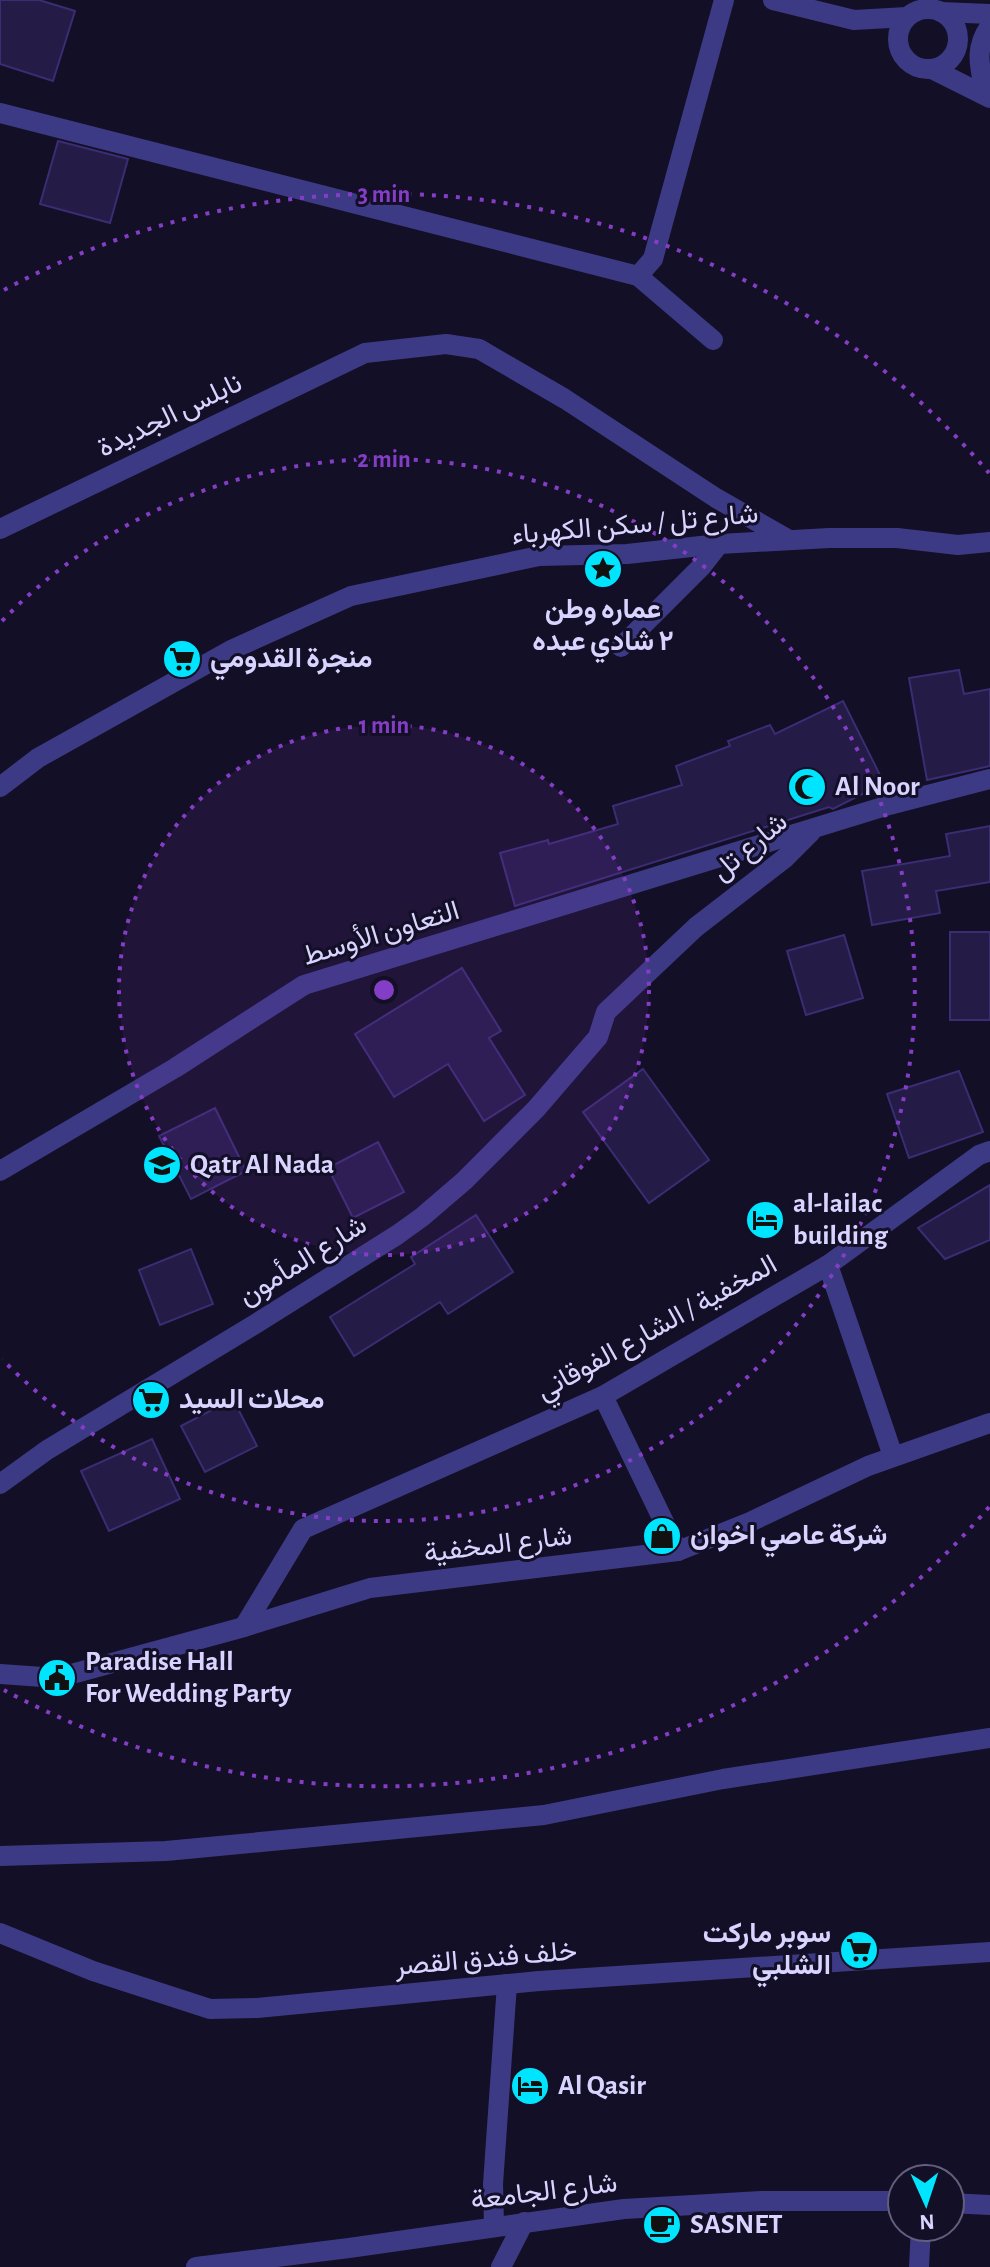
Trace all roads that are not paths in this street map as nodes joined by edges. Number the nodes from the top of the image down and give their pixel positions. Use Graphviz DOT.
graph roads {
  1 [pos="724,0"];
  2 [pos="773,0"];
  3 [pos="941,12"];
  4 [pos="990,14"];
  5 [pos="838,17"];
  6 [pos="907,17"];
  7 [pos="990,24"];
  8 [pos="957,45"];
  9 [pos="900,50"];
  10 [pos="932,69"];
  11 [pos="988,94"];
  12 [pos="0,113"];
  13 [pos="638,276"];
  14 [pos="713,340"];
  15 [pos="0,529"];
  16 [pos="789,540"];
  17 [pos="990,542"];
  18 [pos="719,544"];
  19 [pos="621,647"];
  20 [pos="990,779"];
  21 [pos="0,787"];
  22 [pos="814,829"];
  23 [pos="598,1037"];
  24 [pos="990,1151"];
  25 [pos="0,1171"];
  26 [pos="828,1265"];
  27 [pos="603,1396"];
  28 [pos="990,1423"];
  29 [pos="893,1456"];
  30 [pos="0,1484"];
  31 [pos="678,1551"];
  32 [pos="244,1627"];
  33 [pos="0,1674"];
  34 [pos="990,1738"];
  35 [pos="0,1856"];
  36 [pos="0,1933"];
  37 [pos="990,1952"];
  38 [pos="507,1984"];
  39 [pos="886,2201"];
  40 [pos="966,2204"];
  41 [pos="990,2205"];
  42 [pos="524,2222"];
  43 [pos="494,2226"];
  44 [pos="920,2243"];
  45 [pos="196,2267"];
  46 [pos="501,2267"];
  47 [pos="919,2267"];
  1 -- 13 [label="street"];
  2 -- 5 [label="street"];
  3 -- 4 [label="street"];
  3 -- 6 [label="street"];
  3 -- 8 [label="street"];
  5 -- 6 [label="street"];
  5 -- 9 [label="street"];
  6 -- 9 [label="street"];
  7 -- 8 [label="street"];
  7 -- 11 [label="street"];
  8 -- 10 [label="street"];
  8 -- 11 [label="street"];
  9 -- 10 [label="street"];
  10 -- 11 [label="street"];
  12 -- 13 [label="street"];
  13 -- 14 [label="street"];
  15 -- 16 [label="street, نابلس الجديدة"];
  16 -- 17 [label="street, شارع تل / سكن الكهرباء"];
  16 -- 18 [label="street, شارع تل / سكن الكهرباء"];
  18 -- 19 [label="street"];
  18 -- 21 [label="street, شارع تل / سكن الكهرباء"];
  20 -- 22 [label="street, شارع تل"];
  22 -- 23 [label="street, شارع تل"];
  22 -- 25 [label="street, التعاون الأوسط"];
  23 -- 30 [label="street, شارع المأمون"];
  24 -- 26 [label="street, المخفية / الشارع الفوقاني"];
  26 -- 27 [label="street, المخفية / الشارع الفوقاني"];
  26 -- 29 [label="street"];
  27 -- 31 [label="street"];
  27 -- 32 [label="street, المخفية / الشارع الفوقاني"];
  28 -- 29 [label="street, شارع المخفية"];
  29 -- 31 [label="street, شارع المخفية"];
  31 -- 32 [label="street, شارع المخفية"];
  32 -- 33 [label="street, شارع المخفية"];
  34 -- 35 [label="street"];
  36 -- 38 [label="street, خلف فندق القصر"];
  37 -- 38 [label="street, خلف فندق القصر"];
  38 -- 43 [label="street"];
  39 -- 42 [label="street, شارع الجامعة"];
  40 -- 41 [label="street"];
  42 -- 43 [label="street, شارع الجامعة"];
  42 -- 46 [label="street"];
  43 -- 45 [label="street, شارع الجامعة"];
  44 -- 47 [label="street"];
}
